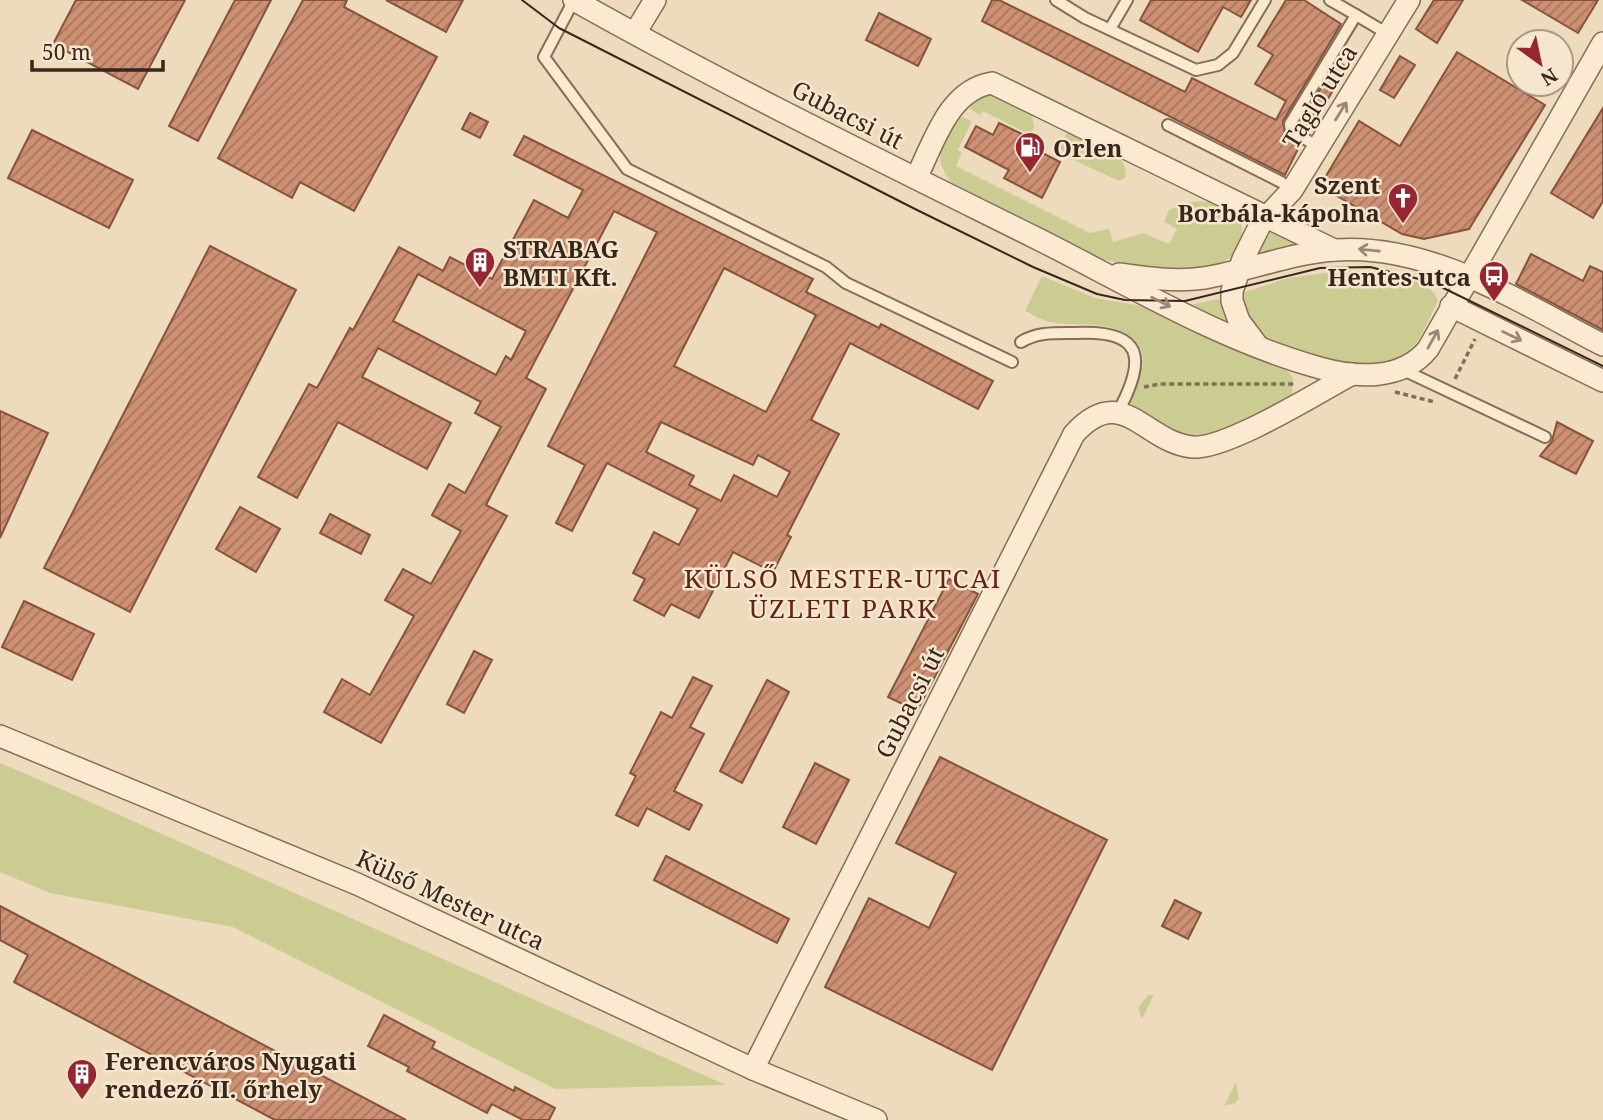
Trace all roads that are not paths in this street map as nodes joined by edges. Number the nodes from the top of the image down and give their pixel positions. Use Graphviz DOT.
graph roads {
  1 [pos="574,0"];
  2 [pos="655,0"];
  3 [pos="1056,0"];
  4 [pos="1127,0"];
  5 [pos="1265,0"];
  6 [pos="1330,0"];
  7 [pos="1409,0"];
  8 [pos="1356,15"];
  9 [pos="1110,29"];
  10 [pos="635,33"];
  11 [pos="1388,34"];
  12 [pos="1603,43"];
  13 [pos="1168,125"];
  14 [pos="1319,147"];
  15 [pos="916,178"];
  16 [pos="1292,190"];
  17 [pos="1267,215"];
  18 [pos="1334,250"];
  19 [pos="1100,270"];
  20 [pos="1238,271"];
  21 [pos="1467,276"];
  22 [pos="1451,306"];
  23 [pos="1021,342"];
  24 [pos="1603,345"];
  25 [pos="1259,347"];
  26 [pos="1293,359"];
  27 [pos="1012,362"];
  28 [pos="1401,369"];
  29 [pos="1352,374"];
  30 [pos="1603,381"];
  31 [pos="1299,403"];
  32 [pos="1118,412"];
  33 [pos="1545,437"];
  34 [pos="0,736"];
  35 [pos="753,1069"];
  36 [pos="876,1120"];
  1 -- 10 [label="street, Gubacsi út"];
  1 -- 27 [label="lane"];
  2 -- 10 [label="street"];
  3 -- 9 [label="lane"];
  4 -- 9 [label="lane"];
  5 -- 9 [label="lane"];
  6 -- 8 [label="lane"];
  7 -- 11 [label="street, Tagló utca"];
  8 -- 11 [label="lane"];
  8 -- 14 [label="lane"];
  10 -- 15 [label="street, Gubacsi út"];
  14 -- 11 [label="street, Tagló utca, one-way"];
  12 -- 21 [label="street"];
  13 -- 16 [label="lane"];
  14 -- 16 [label="street, Tagló utca"];
  15 -- 17 [label="street, Gubacsi út"];
  15 -- 19 [label="street, Gubacsi út"];
  16 -- 17 [label="street, Tagló utca"];
  17 -- 18 [label="street, Gubacsi út"];
  17 -- 20 [label="street"];
  18 -- 20 [label="street, Gubacsi út"];
  21 -- 18 [label="street, Gubacsi út, one-way"];
  19 -- 20 [label="street, Gubacsi út"];
  19 -- 25 [label="street, Gubacsi út, one-way"];
  20 -- 25 [label="street"];
  21 -- 22 [label="street"];
  21 -- 24 [label="street, Gubacsi út"];
  28 -- 22 [label="street, Gubacsi út, one-way"];
  22 -- 30 [label="street, one-way"];
  23 -- 32 [label="lane"];
  25 -- 26 [label="street, Gubacsi út"];
  26 -- 29 [label="street, Gubacsi út"];
  26 -- 31 [label="street"];
  28 -- 29 [label="street, Gubacsi út"];
  28 -- 33 [label="lane"];
  29 -- 31 [label="street, Gubacsi út"];
  31 -- 32 [label="street, Gubacsi út"];
  32 -- 35 [label="street, Gubacsi út"];
  34 -- 35 [label="street, Külső Mester utca"];
  35 -- 36 [label="street, Külső Mester utca"];
}
